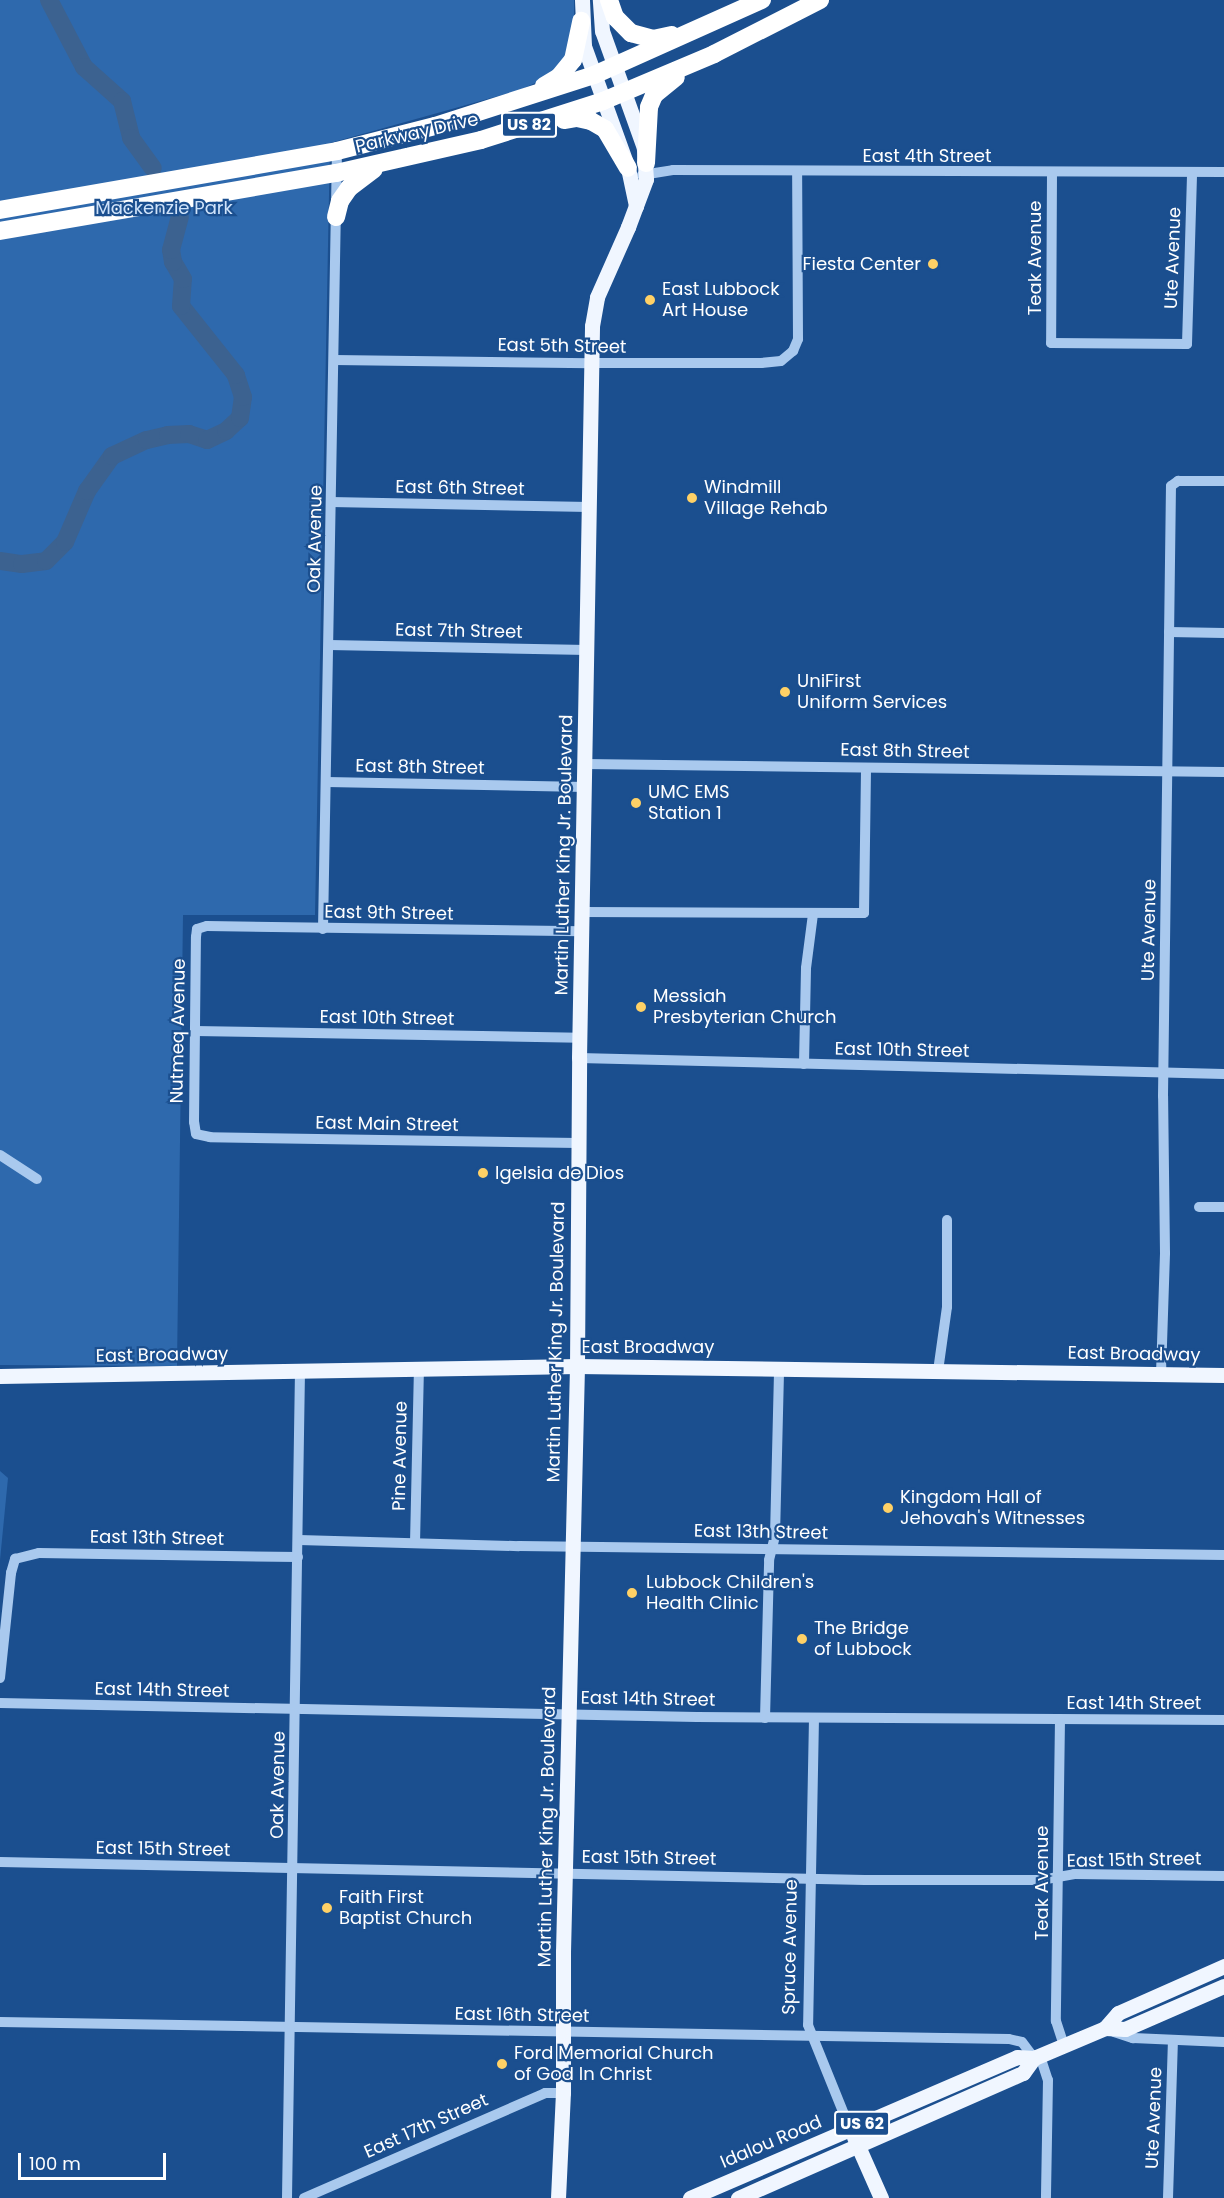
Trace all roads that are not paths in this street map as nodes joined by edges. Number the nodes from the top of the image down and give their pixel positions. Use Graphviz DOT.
graph roads {
  1 [pos="582,0"];
  2 [pos="600,0"];
  3 [pos="609,0"];
  4 [pos="762,0"];
  5 [pos="820,0"];
  6 [pos="581,21"];
  7 [pos="714,23"];
  8 [pos="714,54"];
  9 [pos="615,67"];
  10 [pos="594,75"];
  11 [pos="624,93"];
  12 [pos="603,101"];
  13 [pos="498,106"];
  14 [pos="481,140"];
  15 [pos="336,151"];
  16 [pos="392,162"];
  17 [pos="646,168"];
  18 [pos="797,171"];
  19 [pos="1192,172"];
  20 [pos="1224,172"];
  21 [pos="336,173"];
  22 [pos="629,173"];
  23 [pos="1052,173"];
  24 [pos="636,206"];
  25 [pos="0,210"];
  26 [pos="336,217"];
  27 [pos="0,231"];
  28 [pos="1051,343"];
  29 [pos="334,360"];
  30 [pos="591,363"];
  31 [pos="1224,481"];
  32 [pos="332,502"];
  33 [pos="589,507"];
  34 [pos="1168,632"];
  35 [pos="1224,633"];
  36 [pos="329,645"];
  37 [pos="587,650"];
  38 [pos="585,764"];
  39 [pos="867,768"];
  40 [pos="1167,771"];
  41 [pos="1224,772"];
  42 [pos="327,782"];
  43 [pos="585,787"];
  44 [pos="582,912"];
  45 [pos="813,914"];
  46 [pos="324,928"];
  47 [pos="197,929"];
  48 [pos="581,931"];
  49 [pos="195,1031"];
  50 [pos="579,1038"];
  51 [pos="579,1058"];
  52 [pos="804,1064"];
  53 [pos="1164,1073"];
  54 [pos="1224,1074"];
  55 [pos="196,1134"];
  56 [pos="578,1143"];
  57 [pos="0,1155"];
  58 [pos="38,1179"];
  59 [pos="1199,1207"];
  60 [pos="1224,1207"];
  61 [pos="947,1220"];
  62 [pos="577,1366"];
  63 [pos="779,1367"];
  64 [pos="419,1370"];
  65 [pos="938,1371"];
  66 [pos="300,1372"];
  67 [pos="1161,1374"];
  68 [pos="1224,1375"];
  69 [pos="0,1376"];
  70 [pos="298,1540"];
  71 [pos="415,1543"];
  72 [pos="573,1547"];
  73 [pos="772,1549"];
  74 [pos="1224,1555"];
  75 [pos="298,1557"];
  76 [pos="0,1678"];
  77 [pos="0,1703"];
  78 [pos="295,1710"];
  79 [pos="569,1714"];
  80 [pos="765,1718"];
  81 [pos="814,1718"];
  82 [pos="1060,1719"];
  83 [pos="1224,1720"];
  84 [pos="0,1862"];
  85 [pos="292,1867"];
  86 [pos="565,1873"];
  87 [pos="1224,1875"];
  88 [pos="1057,1877"];
  89 [pos="810,1879"];
  90 [pos="1224,1966"];
  91 [pos="1224,1986"];
  92 [pos="0,2022"];
  93 [pos="290,2027"];
  94 [pos="1105,2028"];
  95 [pos="564,2032"];
  96 [pos="810,2035"];
  97 [pos="1173,2040"];
  98 [pos="1224,2042"];
  99 [pos="1064,2046"];
  100 [pos="1037,2057"];
  101 [pos="563,2093"];
  102 [pos="850,2129"];
  103 [pos="858,2146"];
  104 [pos="286,2198"];
  105 [pos="304,2198"];
  106 [pos="558,2198"];
  107 [pos="690,2198"];
  108 [pos="738,2198"];
  109 [pos="881,2198"];
  110 [pos="1046,2198"];
  111 [pos="1168,2198"];
  1 -- 6 [label="main road"];
  2 -- 9 [label="main road"];
  3 -- 7 [label="highway"];
  4 -- 7 [label="highway, Parkway Drive / US 82"];
  5 -- 8 [label="highway, Parkway Drive / US 82"];
  6 -- 10 [label="main road"];
  6 -- 13 [label="highway"];
  7 -- 9 [label="highway, Parkway Drive / US 82"];
  8 -- 11 [label="highway, Parkway Drive / US 82"];
  8 -- 17 [label="highway"];
  9 -- 10 [label="highway, Parkway Drive / US 82"];
  9 -- 11 [label="main road"];
  10 -- 12 [label="main road"];
  10 -- 13 [label="highway, Parkway Drive / US 82"];
  11 -- 12 [label="highway, Parkway Drive / US 82"];
  11 -- 17 [label="main road"];
  12 -- 14 [label="highway, Parkway Drive / US 82"];
  12 -- 22 [label="main road"];
  13 -- 15 [label="highway, Parkway Drive / US 82"];
  14 -- 16 [label="highway, Parkway Drive / US 82"];
  14 -- 22 [label="highway"];
  15 -- 21 [label="street, Oak Avenue"];
  15 -- 25 [label="highway, Parkway Drive / US 82"];
  16 -- 21 [label="highway, Parkway Drive / US 82"];
  16 -- 26 [label="highway"];
  17 -- 18 [label="street, East 4th Street"];
  17 -- 22 [label="street, East 4th Street"];
  17 -- 24 [label="main road, Martin Luther King Jr. Boulevard"];
  18 -- 23 [label="street, East 4th Street"];
  18 -- 30 [label="street, East 5th Street"];
  19 -- 20 [label="street, East 4th Street"];
  19 -- 23 [label="street, East 4th Street"];
  19 -- 28 [label="street, Ute Avenue"];
  21 -- 26 [label="street, Oak Avenue"];
  21 -- 27 [label="highway, Parkway Drive / US 82"];
  22 -- 24 [label="main road"];
  23 -- 28 [label="street, Teak Avenue"];
  24 -- 30 [label="main road, Martin Luther King Jr. Boulevard"];
  26 -- 29 [label="street, Oak Avenue"];
  29 -- 30 [label="street, East 5th Street"];
  29 -- 32 [label="street, Oak Avenue"];
  30 -- 33 [label="main road, Martin Luther King Jr. Boulevard"];
  31 -- 34 [label="street, Ute Avenue"];
  32 -- 33 [label="street, East 6th Street"];
  32 -- 36 [label="street, Oak Avenue"];
  33 -- 37 [label="main road, Martin Luther King Jr. Boulevard"];
  34 -- 35 [label="street"];
  34 -- 40 [label="street, Ute Avenue"];
  36 -- 37 [label="street, East 7th Street"];
  36 -- 42 [label="street, Oak Avenue"];
  37 -- 38 [label="main road, Martin Luther King Jr. Boulevard"];
  38 -- 39 [label="street, East 8th Street"];
  38 -- 43 [label="main road, Martin Luther King Jr. Boulevard"];
  39 -- 40 [label="street, East 8th Street"];
  39 -- 45 [label="street"];
  40 -- 41 [label="street, East 8th Street"];
  40 -- 53 [label="street, Ute Avenue"];
  42 -- 43 [label="street, East 8th Street"];
  42 -- 46 [label="street, Oak Avenue"];
  43 -- 44 [label="main road, Martin Luther King Jr. Boulevard"];
  44 -- 45 [label="street"];
  44 -- 48 [label="main road, Martin Luther King Jr. Boulevard"];
  45 -- 52 [label="street"];
  46 -- 47 [label="street, East 9th Street"];
  46 -- 48 [label="street, East 9th Street"];
  47 -- 49 [label="street, Nutmeq Avenue"];
  48 -- 50 [label="main road, Martin Luther King Jr. Boulevard"];
  49 -- 50 [label="street, East 10th Street"];
  49 -- 55 [label="street, Nutmeq Avenue"];
  50 -- 51 [label="main road, Martin Luther King Jr. Boulevard"];
  51 -- 52 [label="street, East 10th Street"];
  51 -- 56 [label="main road, Martin Luther King Jr. Boulevard"];
  52 -- 53 [label="street, East 10th Street"];
  53 -- 54 [label="street, East 10th Street"];
  53 -- 67 [label="street, Ute Avenue"];
  55 -- 56 [label="street, East Main Street"];
  56 -- 62 [label="main road, Martin Luther King Jr. Boulevard"];
  57 -- 58 [label="street"];
  59 -- 60 [label="street"];
  61 -- 65 [label="street"];
  62 -- 63 [label="main road, East Broadway"];
  62 -- 64 [label="main road, East Broadway"];
  62 -- 72 [label="main road, Martin Luther King Jr. Boulevard"];
  63 -- 65 [label="main road, East Broadway"];
  63 -- 73 [label="street"];
  64 -- 66 [label="main road, East Broadway"];
  64 -- 71 [label="street, Pine Avenue"];
  65 -- 67 [label="main road, East Broadway"];
  66 -- 69 [label="main road, East Broadway"];
  66 -- 70 [label="street, Oak Avenue"];
  67 -- 68 [label="main road, East Broadway"];
  70 -- 71 [label="street, East 13th Street"];
  70 -- 75 [label="street, Oak Avenue"];
  71 -- 72 [label="street, East 13th Street"];
  72 -- 73 [label="street, East 13th Street"];
  72 -- 79 [label="main road, Martin Luther King Jr. Boulevard"];
  73 -- 74 [label="street, East 13th Street"];
  73 -- 80 [label="street"];
  75 -- 76 [label="street, East 13th Street"];
  75 -- 78 [label="street, Oak Avenue"];
  77 -- 78 [label="street, East 14th Street"];
  78 -- 79 [label="street, East 14th Street"];
  78 -- 85 [label="street, Oak Avenue"];
  79 -- 80 [label="street, East 14th Street"];
  79 -- 86 [label="main road, Martin Luther King Jr. Boulevard"];
  80 -- 81 [label="street, East 14th Street"];
  81 -- 82 [label="street, East 14th Street"];
  81 -- 89 [label="street, Spruce Avenue"];
  82 -- 83 [label="street, East 14th Street"];
  82 -- 88 [label="street, Teak Avenue"];
  84 -- 85 [label="street, East 15th Street"];
  85 -- 86 [label="street, East 15th Street"];
  85 -- 93 [label="street, Oak Avenue"];
  86 -- 89 [label="street, East 15th Street"];
  86 -- 95 [label="main road, Martin Luther King Jr. Boulevard"];
  87 -- 88 [label="street, East 15th Street"];
  88 -- 89 [label="street, East 15th Street"];
  88 -- 99 [label="street, Teak Avenue"];
  89 -- 96 [label="street, Spruce Avenue"];
  90 -- 94 [label="main road, Idalou Road / US 62"];
  91 -- 94 [label="main road, Idalou Road / US 62"];
  92 -- 93 [label="street, East 16th Street"];
  93 -- 95 [label="street, East 16th Street"];
  93 -- 104 [label="street, Oak Avenue"];
  94 -- 97 [label="street"];
  94 -- 99 [label="main road, Idalou Road / US 62"];
  95 -- 96 [label="street, East 16th Street"];
  95 -- 101 [label="main road, Martin Luther King Jr. Boulevard"];
  96 -- 100 [label="street, East 16th Street"];
  96 -- 102 [label="street, Spruce Avenue"];
  97 -- 98 [label="street"];
  97 -- 111 [label="street, Ute Avenue"];
  99 -- 100 [label="main road, Idalou Road / US 62"];
  100 -- 102 [label="main road, Idalou Road / US 62"];
  100 -- 103 [label="main road, Idalou Road / US 62"];
  100 -- 110 [label="street"];
  101 -- 105 [label="street, East 17th Street"];
  101 -- 106 [label="main road, Martin Luther King Jr. Boulevard"];
  102 -- 103 [label="main road, Spruce Avenue"];
  102 -- 107 [label="main road, Idalou Road / US 62"];
  103 -- 108 [label="main road, Idalou Road / US 62"];
  103 -- 109 [label="main road, Spruce Avenue"];
}
